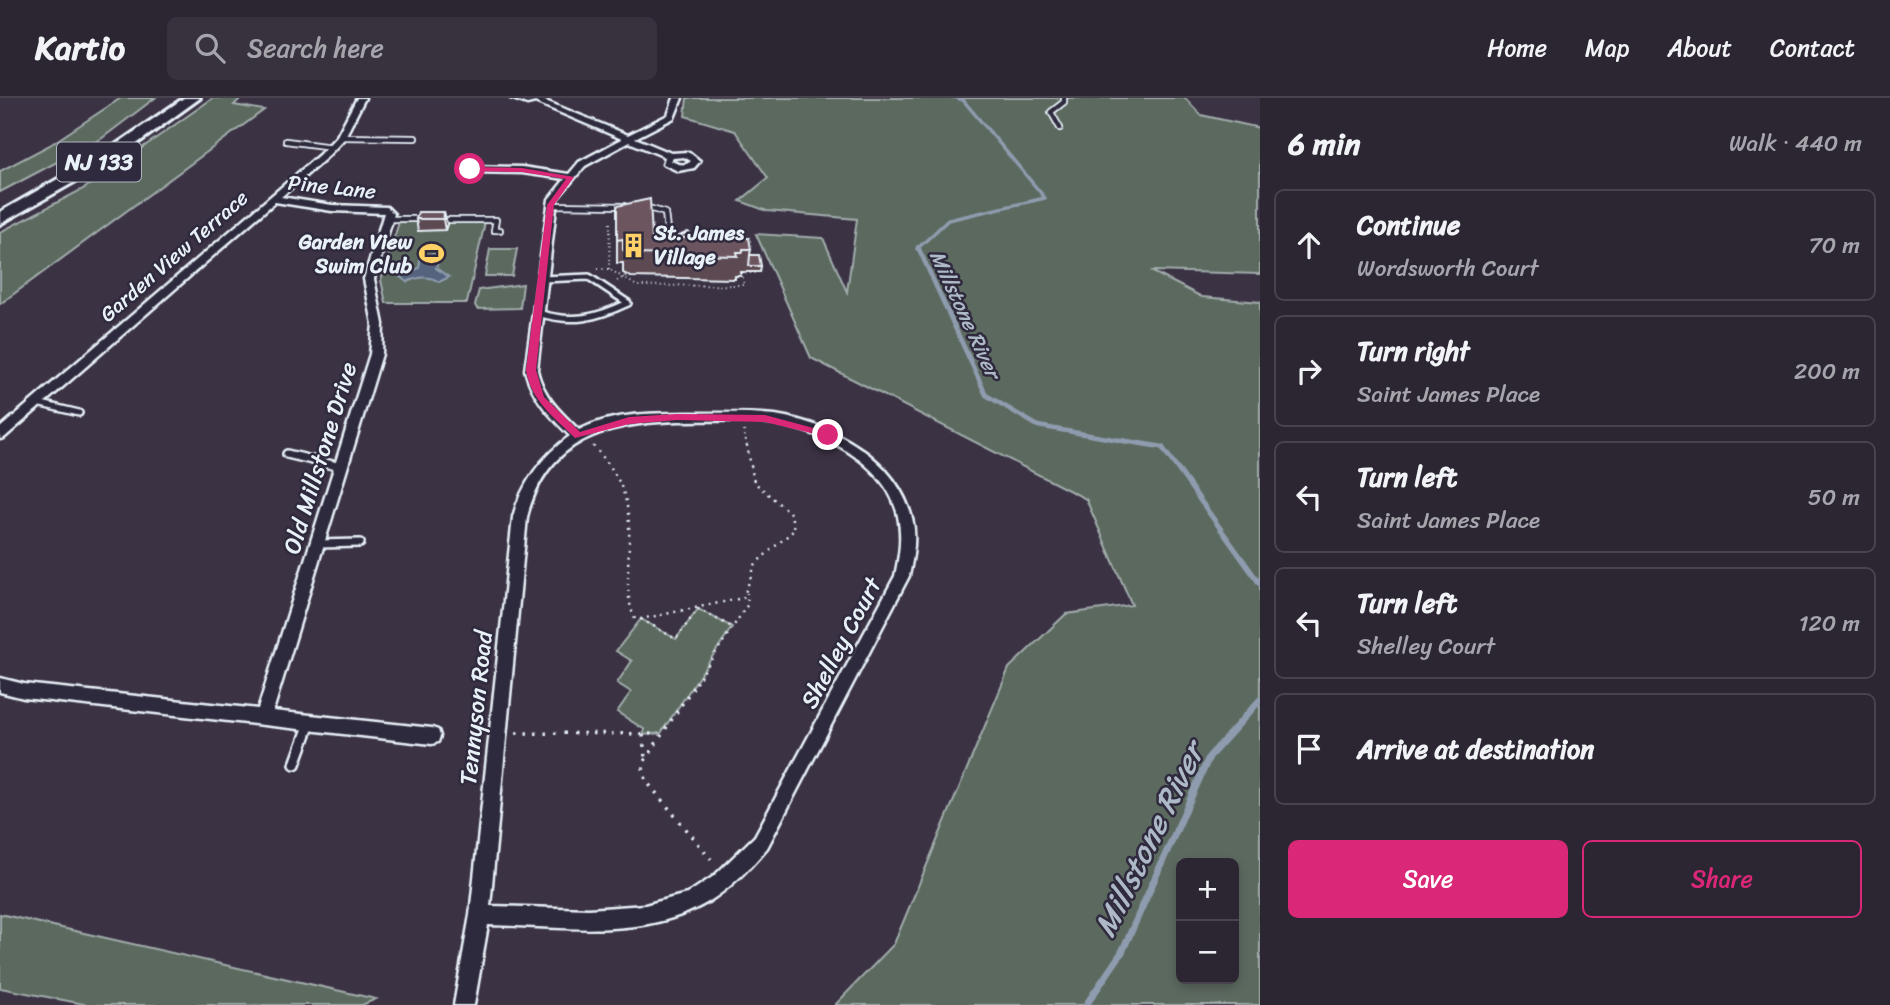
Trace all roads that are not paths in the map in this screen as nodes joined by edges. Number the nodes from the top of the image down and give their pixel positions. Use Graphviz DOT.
graph roads {
  1 [pos="171,98"];
  2 [pos="193,98"];
  3 [pos="361,98"];
  4 [pos="513,98"];
  5 [pos="678,98"];
  6 [pos="1064,98"];
  7 [pos="539,99"];
  8 [pos="1060,128"];
  9 [pos="341,137"];
  10 [pos="415,138"];
  11 [pos="630,139"];
  12 [pos="286,141"];
  13 [pos="332,147"];
  14 [pos="670,156"];
  15 [pos="470,169"];
  16 [pos="571,177"];
  17 [pos="274,199"];
  18 [pos="0,204"];
  19 [pos="551,205"];
  20 [pos="388,215"];
  21 [pos="0,219"];
  22 [pos="496,220"];
  23 [pos="504,220"];
  24 [pos="500,230"];
  25 [pos="669,251"];
  26 [pos="542,279"];
  27 [pos="538,313"];
  28 [pos="37,403"];
  29 [pos="79,413"];
  30 [pos="0,435"];
  31 [pos="584,440"];
  32 [pos="287,454"];
  33 [pos="342,468"];
  34 [pos="360,543"];
  35 [pos="318,544"];
  36 [pos="0,685"];
  37 [pos="263,718"];
  38 [pos="310,722"];
  39 [pos="432,736"];
  40 [pos="295,764"];
  41 [pos="480,915"];
  42 [pos="464,1005"];
  1 -- 18 [label="highway, NJ 133"];
  2 -- 21 [label="highway, NJ 133"];
  3 -- 9 [label="street, Garden View Terrace"];
  4 -- 7 [label="street"];
  5 -- 11 [label="street"];
  6 -- 8 [label="lane"];
  7 -- 11 [label="street"];
  9 -- 10 [label="lane"];
  9 -- 13 [label="street, Garden View Terrace"];
  11 -- 14 [label="street"];
  11 -- 16 [label="street"];
  12 -- 13 [label="lane"];
  13 -- 17 [label="street, Garden View Terrace"];
  15 -- 16 [label="street"];
  16 -- 19 [label="street"];
  17 -- 20 [label="street, Pine Lane"];
  17 -- 28 [label="street, Garden View Terrace"];
  19 -- 25 [label="lane"];
  19 -- 26 [label="street"];
  20 -- 22 [label="lane"];
  20 -- 33 [label="street, Old Millstone Drive"];
  22 -- 23 [label="lane"];
  22 -- 24 [label="lane"];
  26 -- 27 [label="street"];
  26 -- 27 [label="lane"];
  27 -- 31 [label="street"];
  28 -- 29 [label="lane"];
  28 -- 30 [label="street, Garden View Terrace"];
  31 -- 41 [label="street, Tennyson Road"];
  31 -- 41 [label="street, Shelley Court"];
  32 -- 33 [label="lane"];
  33 -- 35 [label="street, Old Millstone Drive"];
  34 -- 35 [label="lane"];
  35 -- 37 [label="street, Old Millstone Drive"];
  36 -- 37 [label="street"];
  37 -- 38 [label="street"];
  38 -- 39 [label="street"];
  38 -- 40 [label="lane"];
  41 -- 42 [label="street, Tennyson Road"];
}
